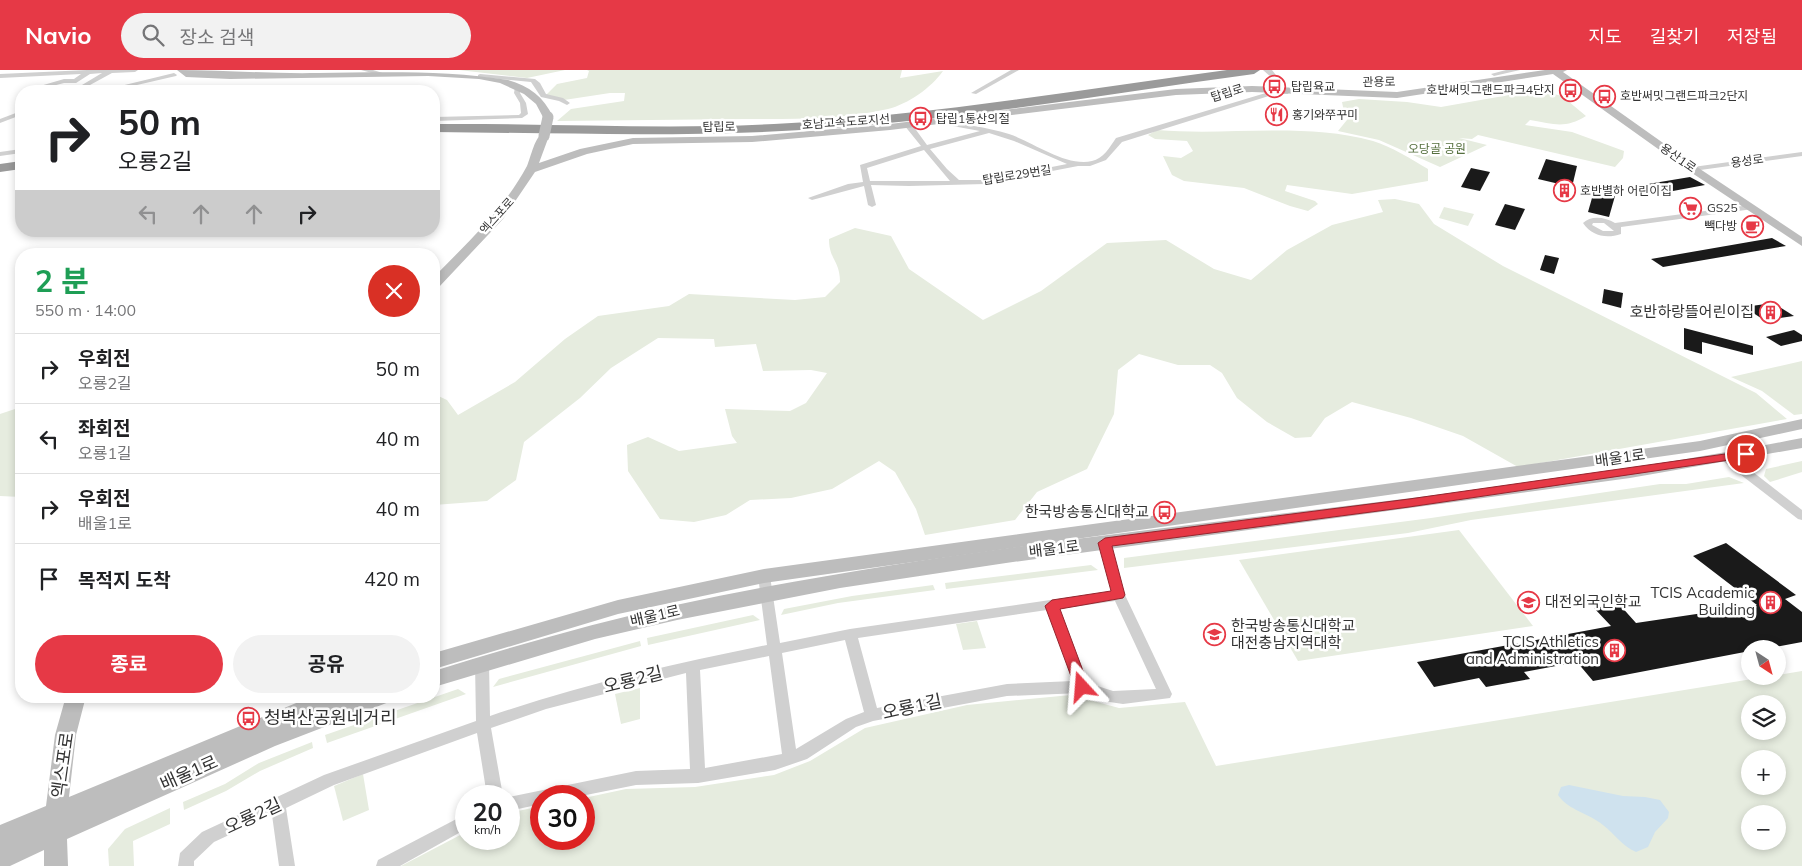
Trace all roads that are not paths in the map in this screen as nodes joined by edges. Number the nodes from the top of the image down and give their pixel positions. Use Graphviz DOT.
graph roads {
  1 [pos="135,70"];
  2 [pos="364,70"];
  3 [pos="1016,70"];
  4 [pos="1223,70"];
  5 [pos="1254,70"];
  6 [pos="1517,70"];
  7 [pos="90,71"];
  8 [pos="111,71"];
  9 [pos="1269,71"];
  10 [pos="1558,71"];
  11 [pos="193,72"];
  12 [pos="383,74"];
  13 [pos="1494,74"];
  14 [pos="0,76"];
  15 [pos="480,76"];
  16 [pos="49,85"];
  17 [pos="86,85"];
  18 [pos="131,85"];
  19 [pos="518,87"];
  20 [pos="1285,92"];
  21 [pos="974,93"];
  22 [pos="567,103"];
  23 [pos="15,115"];
  24 [pos="440,119"];
  25 [pos="0,121"];
  26 [pos="938,122"];
  27 [pos="440,124"];
  28 [pos="908,125"];
  29 [pos="440,128"];
  30 [pos="988,131"];
  31 [pos="544,136"];
  32 [pos="925,148"];
  33 [pos="15,152"];
  34 [pos="0,154"];
  35 [pos="1802,154"];
  36 [pos="1792,155"];
  37 [pos="15,157"];
  38 [pos="0,159"];
  39 [pos="1802,160"];
  40 [pos="1079,164"];
  41 [pos="15,165"];
  42 [pos="0,168"];
  43 [pos="533,168"];
  44 [pos="1693,169"];
  45 [pos="956,182"];
  46 [pos="865,184"];
  47 [pos="812,198"];
  48 [pos="872,204"];
  49 [pos="1750,207"];
  50 [pos="1615,225"];
  51 [pos="1802,242"];
  52 [pos="440,278"];
  53 [pos="1802,424"];
  54 [pos="1802,443"];
  55 [pos="1728,458"];
  56 [pos="1802,516"];
  57 [pos="1105,543"];
  58 [pos="765,585"];
  59 [pos="1119,595"];
  60 [pos="1052,606"];
  61 [pos="850,634"];
  62 [pos="775,649"];
  63 [pos="440,659"];
  64 [pos="482,663"];
  65 [pos="692,666"];
  66 [pos="440,677"];
  67 [pos="1082,687"];
  68 [pos="74,703"];
  69 [pos="321,703"];
  70 [pos="364,703"];
  71 [pos="872,716"];
  72 [pos="483,725"];
  73 [pos="790,759"];
  74 [pos="698,776"];
  75 [pos="493,785"];
  76 [pos="520,801"];
  77 [pos="278,805"];
  78 [pos="56,823"];
  79 [pos="455,827"];
  80 [pos="0,836"];
  81 [pos="0,859"];
  82 [pos="56,866"];
  83 [pos="186,866"];
  84 [pos="287,866"];
  85 [pos="384,866"];
  1 -- 8 [label="street"];
  2 -- 12 [label="street"];
  3 -- 21 [label="street"];
  4 -- 27 [label="highway, 호남고속도로지선"];
  5 -- 29 [label="highway, 호남고속도로지선"];
  6 -- 13 [label="street"];
  7 -- 8 [label="street"];
  7 -- 14 [label="street"];
  7 -- 16 [label="street"];
  8 -- 17 [label="street"];
  9 -- 20 [label="street"];
  10 -- 20 [label="main road, 관용로"];
  10 -- 44 [label="main road, 용산1로"];
  11 -- 12 [label="main road"];
  11 -- 18 [label="street"];
  12 -- 15 [label="main road"];
  15 -- 19 [label="main road"];
  15 -- 22 [label="street"];
  19 -- 24 [label="street"];
  19 -- 31 [label="main road, bridge"];
  20 -- 26 [label="main road, 탑립로"];
  20 -- 40 [label="street, 탑립로"];
  23 -- 25 [label="street"];
  26 -- 28 [label="main road, 탑립로"];
  26 -- 30 [label="street, 탑립로"];
  28 -- 32 [label="street"];
  28 -- 43 [label="main road, 탑립로"];
  30 -- 32 [label="street"];
  30 -- 40 [label="street, 탑립로"];
  31 -- 43 [label="main road, 엑스포로"];
  32 -- 45 [label="street"];
  32 -- 46 [label="street"];
  33 -- 34 [label="street"];
  35 -- 36 [label="street, 용성로"];
  36 -- 39 [label="street"];
  36 -- 44 [label="street, 용성로"];
  37 -- 38 [label="highway"];
  40 -- 45 [label="street, 탑립로29번길"];
  41 -- 42 [label="highway"];
  43 -- 52 [label="main road, 엑스포로"];
  44 -- 49 [label="main road, 용산1로"];
  45 -- 46 [label="street, 탑립로29번길"];
  46 -- 47 [label="street, 탑립로29번길"];
  46 -- 48 [label="street"];
  49 -- 50 [label="street"];
  49 -- 51 [label="main road, 용산1로"];
  53 -- 58 [label="main road, 배울1로"];
  54 -- 55 [label="main road, 배울1로"];
  55 -- 56 [label="street"];
  55 -- 57 [label="main road, 배울1로"];
  57 -- 58 [label="main road, 배울1로"];
  57 -- 59 [label="street, 오룡1길"];
  58 -- 62 [label="street"];
  58 -- 63 [label="main road, 배울1로"];
  58 -- 64 [label="main road, 배울1로"];
  59 -- 60 [label="street, 오룡2길"];
  59 -- 67 [label="street, 오룡1길"];
  60 -- 61 [label="street, 오룡2길"];
  60 -- 67 [label="street"];
  61 -- 62 [label="street, 오룡2길"];
  61 -- 71 [label="street"];
  62 -- 65 [label="street, 오룡2길"];
  62 -- 73 [label="street"];
  64 -- 66 [label="main road, 배울1로"];
  64 -- 72 [label="street"];
  65 -- 72 [label="street, 오룡2길"];
  65 -- 74 [label="street"];
  67 -- 71 [label="street, 오룡1길"];
  68 -- 78 [label="main road, 엑스포로"];
  69 -- 78 [label="main road, 배울1로"];
  70 -- 78 [label="main road, 배울1로"];
  71 -- 73 [label="street, 오룡1길"];
  72 -- 75 [label="street"];
  72 -- 77 [label="street, 오룡2길"];
  73 -- 74 [label="street, 오룡1길"];
  74 -- 76 [label="street, 오룡1길"];
  77 -- 83 [label="street, 오룡2길"];
  77 -- 84 [label="street"];
  78 -- 80 [label="main road, 배울1로"];
  78 -- 81 [label="main road, 배울1로"];
  78 -- 82 [label="main road, 엑스포로"];
  79 -- 85 [label="street"];
}
